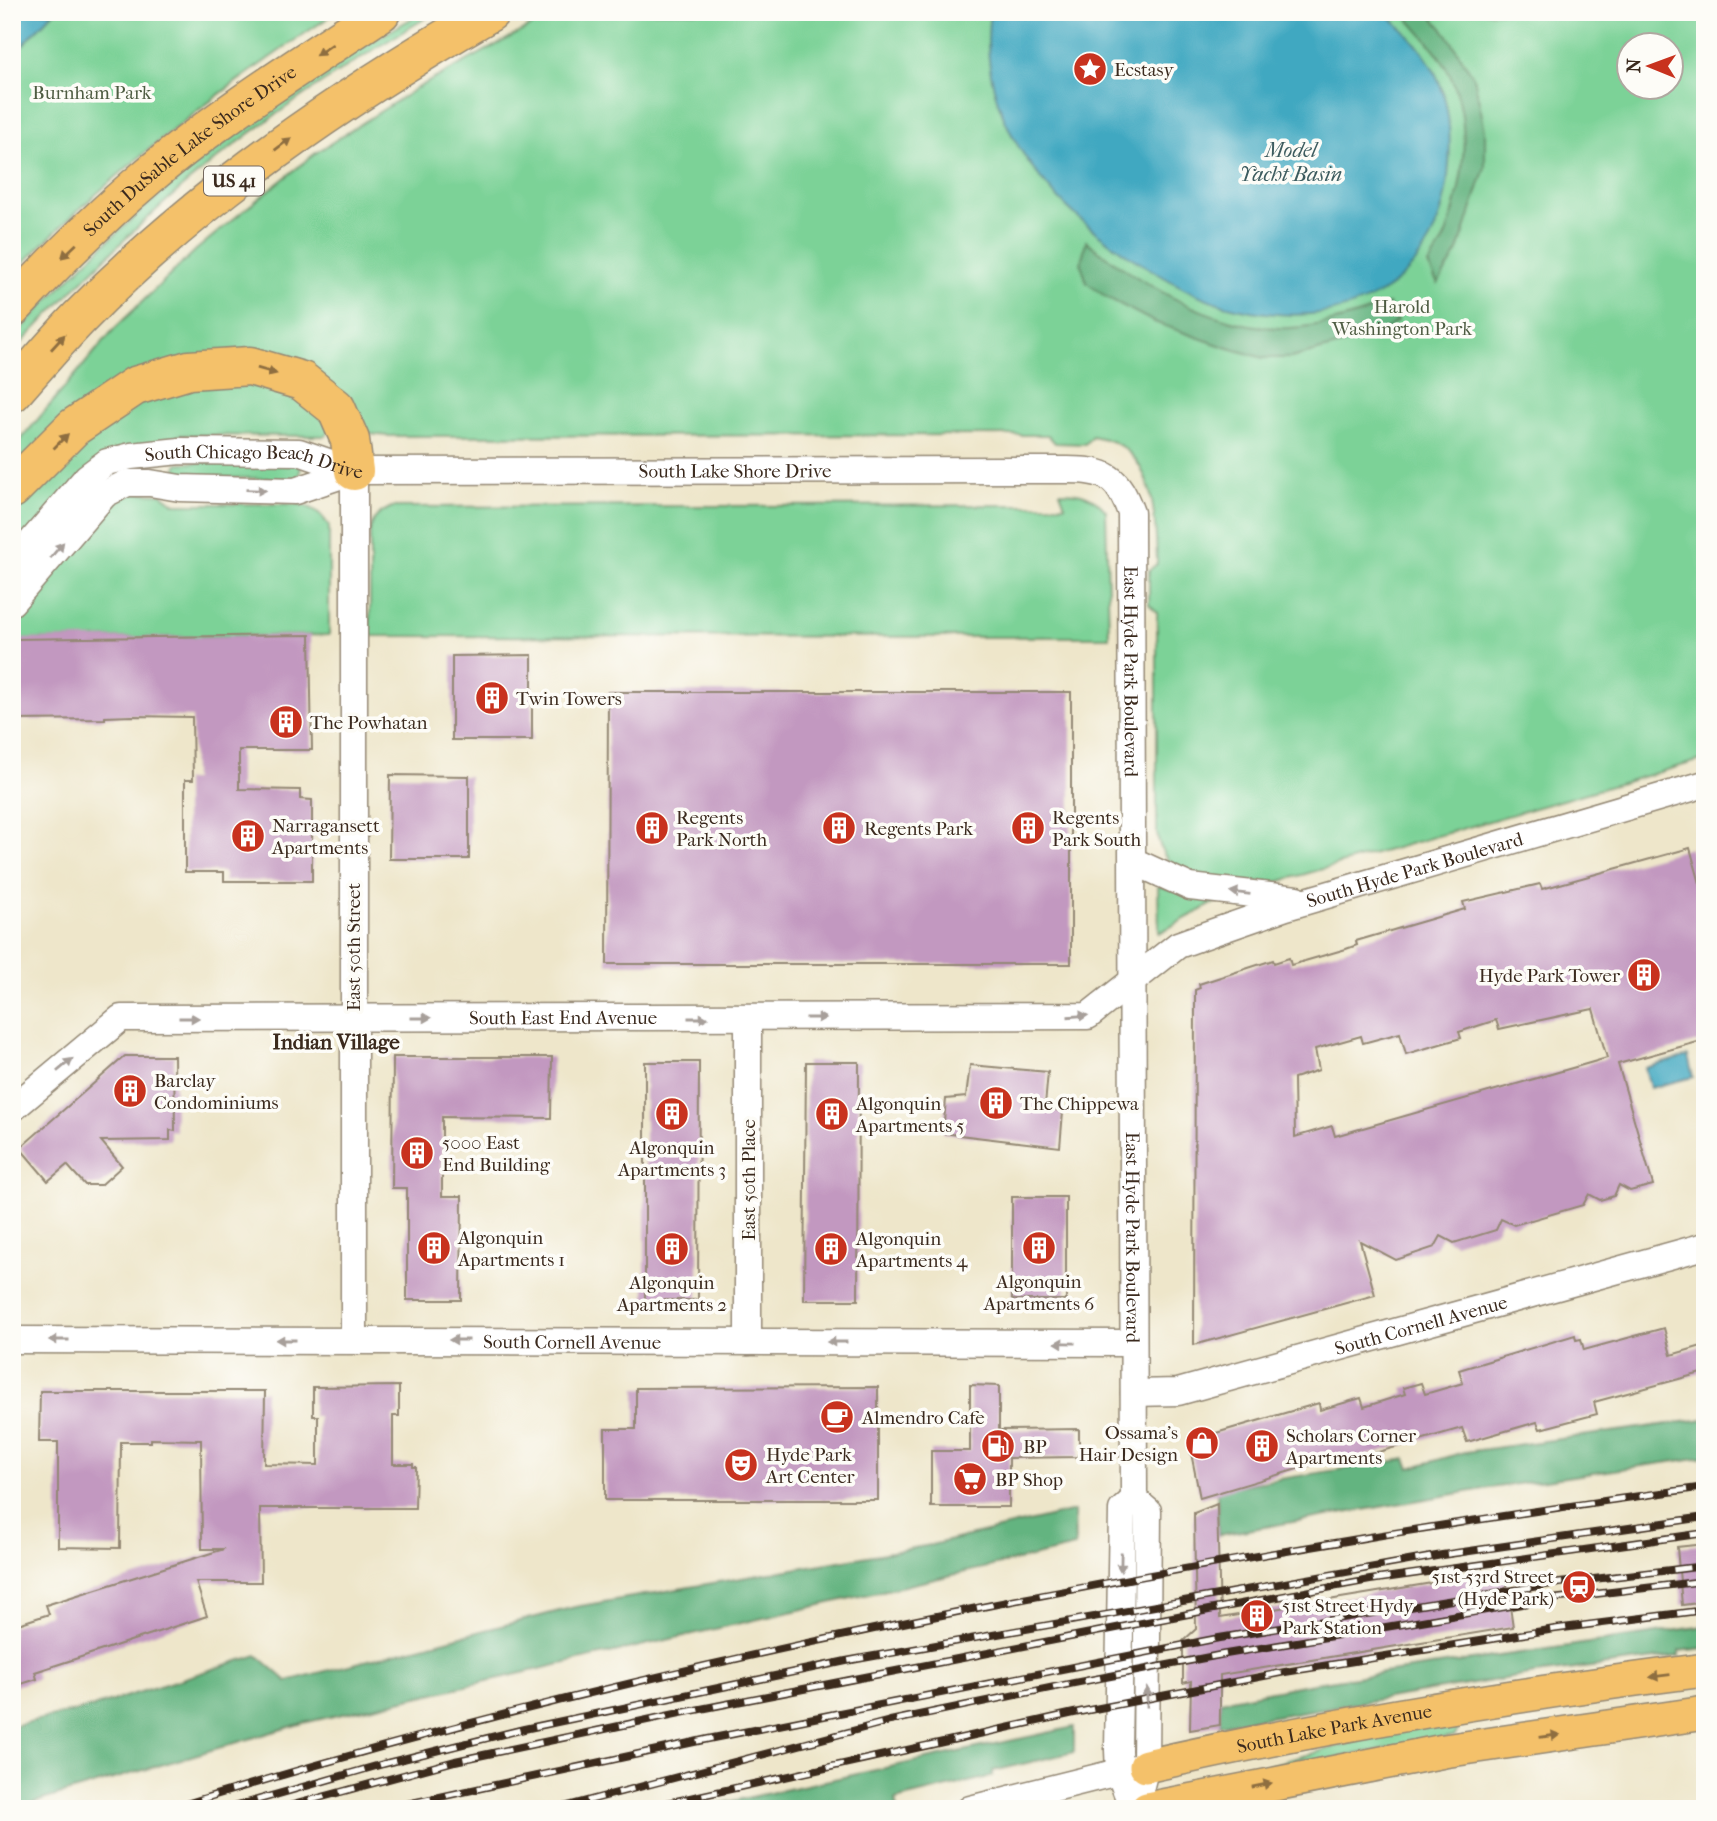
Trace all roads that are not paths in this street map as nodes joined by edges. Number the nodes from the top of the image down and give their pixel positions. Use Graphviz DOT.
graph roads {
  1 [pos="381,12"];
  2 [pos="490,12"];
  3 [pos="12,308"];
  4 [pos="12,393"];
  5 [pos="170,453"];
  6 [pos="354,471"];
  7 [pos="1113,479"];
  8 [pos="168,485"];
  9 [pos="12,489"];
  10 [pos="12,564"];
  11 [pos="12,602"];
  12 [pos="1705,784"];
  13 [pos="1133,861"];
  14 [pos="1308,901"];
  15 [pos="1133,979"];
  16 [pos="353,1018"];
  17 [pos="748,1018"];
  18 [pos="12,1109"];
  19 [pos="1705,1246"];
  20 [pos="12,1340"];
  21 [pos="354,1340"];
  22 [pos="748,1342"];
  23 [pos="1133,1343"];
  24 [pos="1134,1393"];
  25 [pos="1705,1670"];
  26 [pos="1705,1713"];
  27 [pos="1133,1769"];
  28 [pos="970,1809"];
  29 [pos="1134,1809"];
  30 [pos="1147,1809"];
  1 -- 3 [label="highway, South DuSable Lake Shore Drive / US 41, one-way"];
  4 -- 2 [label="highway, US 41, one-way"];
  5 -- 6 [label="street, South Chicago Beach Drive"];
  5 -- 8 [label="street"];
  5 -- 10 [label="street, South Chicago Beach Drive"];
  6 -- 7 [label="street, South Lake Shore Drive"];
  8 -- 6 [label="street, South Chicago Beach Drive, one-way"];
  9 -- 6 [label="highway, one-way"];
  6 -- 16 [label="street, East 50th Street"];
  7 -- 13 [label="street, East Hyde Park Boulevard"];
  11 -- 8 [label="street, South Chicago Beach Drive, one-way"];
  12 -- 14 [label="street, South Hyde Park Boulevard"];
  14 -- 13 [label="street, one-way"];
  13 -- 15 [label="street, East Hyde Park Boulevard"];
  14 -- 15 [label="street, South Hyde Park Boulevard"];
  17 -- 15 [label="street, South East End Avenue, one-way"];
  15 -- 23 [label="street, East Hyde Park Boulevard"];
  16 -- 17 [label="street, South East End Avenue, one-way"];
  18 -- 16 [label="street, South East End Avenue, one-way"];
  16 -- 21 [label="street, East 50th Street"];
  17 -- 22 [label="street, East 50th Place"];
  19 -- 24 [label="street, South Cornell Avenue"];
  21 -- 20 [label="street, South Cornell Avenue, one-way"];
  22 -- 21 [label="street, South Cornell Avenue, one-way"];
  23 -- 22 [label="street, South Cornell Avenue, one-way"];
  23 -- 24 [label="street, East Hyde Park Boulevard"];
  24 -- 27 [label="street, East Hyde Park Boulevard"];
  25 -- 27 [label="main road, South Lake Park Avenue, one-way"];
  30 -- 26 [label="main road, one-way"];
  27 -- 28 [label="street, South Lake Park Avenue"];
  27 -- 29 [label="street, East Hyde Park Boulevard"];
}
